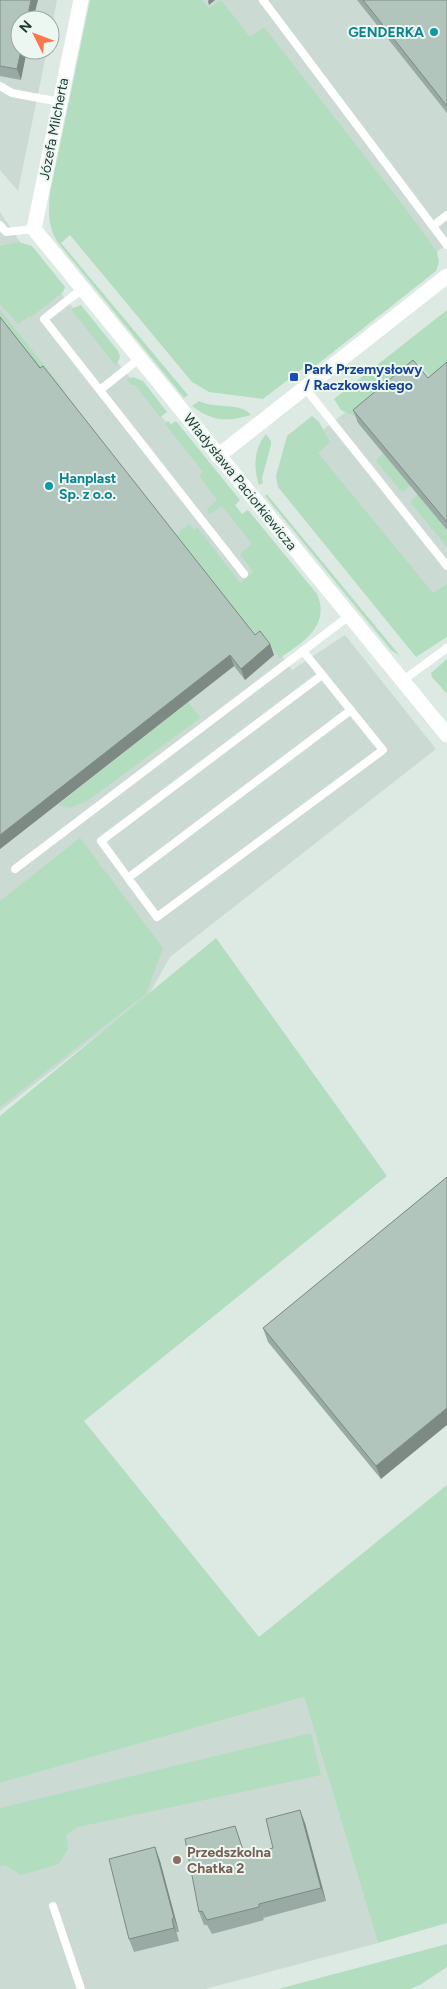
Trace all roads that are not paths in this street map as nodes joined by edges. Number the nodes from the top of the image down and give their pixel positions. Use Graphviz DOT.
graph roads {
  1 [pos="81,0"];
  2 [pos="263,0"];
  3 [pos="0,86"];
  4 [pos="60,102"];
  5 [pos="447,215"];
  6 [pos="0,225"];
  7 [pos="433,226"];
  8 [pos="34,229"];
  9 [pos="447,245"];
  10 [pos="447,276"];
  11 [pos="82,289"];
  12 [pos="140,359"];
  13 [pos="305,388"];
  14 [pos="100,390"];
  15 [pos="218,456"];
  16 [pos="447,566"];
  17 [pos="244,574"];
  18 [pos="349,616"];
  19 [pos="447,648"];
  20 [pos="303,651"];
  21 [pos="322,675"];
  22 [pos="402,681"];
  23 [pos="351,710"];
  24 [pos="447,735"];
  25 [pos="15,869"];
  26 [pos="128,878"];
  27 [pos="53,1906"];
  28 [pos="81,1989"];
  1 -- 4 [label="street, Józefa Milcherta"];
  2 -- 7 [label="lane"];
  3 -- 4 [label="lane"];
  4 -- 8 [label="street, Józefa Milcherta"];
  5 -- 7 [label="lane"];
  6 -- 8 [label="lane"];
  7 -- 9 [label="lane"];
  8 -- 11 [label="street, Władysława Paciorkiewicza"];
  10 -- 13 [label="street"];
  11 -- 12 [label="street, Władysława Paciorkiewicza"];
  11 -- 14 [label="lane"];
  12 -- 14 [label="lane"];
  12 -- 15 [label="street, Władysława Paciorkiewicza"];
  13 -- 15 [label="street"];
  13 -- 16 [label="lane"];
  14 -- 17 [label="lane"];
  15 -- 18 [label="street, Władysława Paciorkiewicza"];
  18 -- 20 [label="lane"];
  18 -- 22 [label="street, Władysława Paciorkiewicza"];
  19 -- 22 [label="lane"];
  20 -- 21 [label="lane"];
  20 -- 25 [label="lane"];
  21 -- 23 [label="lane"];
  21 -- 26 [label="lane"];
  22 -- 24 [label="street, Władysława Paciorkiewicza"];
  23 -- 26 [label="lane"];
  23 -- 26 [label="lane"];
  27 -- 28 [label="lane"];
}
